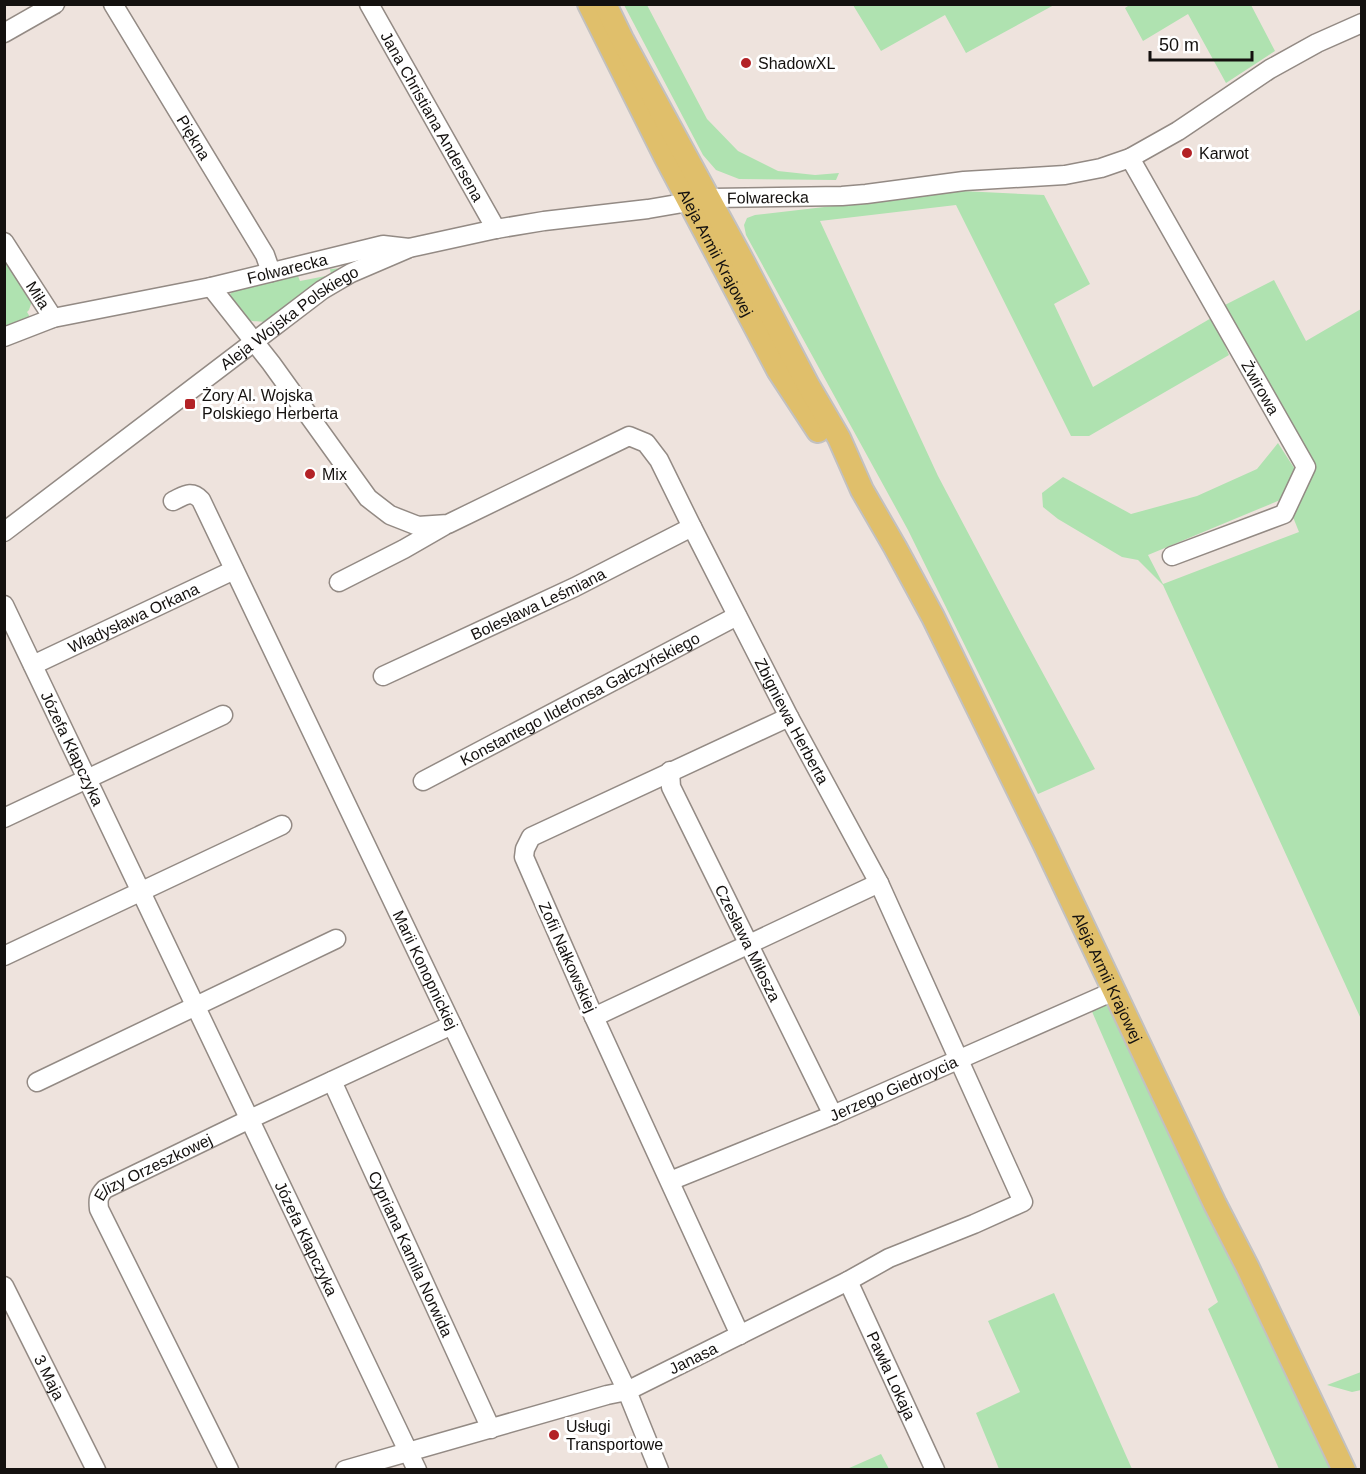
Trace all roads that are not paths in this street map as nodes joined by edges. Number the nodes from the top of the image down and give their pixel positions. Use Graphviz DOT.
graph roads {
  1 [pos="55,4"];
  2 [pos="113,4"];
  3 [pos="369,4"];
  4 [pos="589,4"];
  5 [pos="605,4"];
  6 [pos="1362,23"];
  7 [pos="4,33"];
  8 [pos="1130,158"];
  9 [pos="699,200"];
  10 [pos="496,229"];
  11 [pos="4,242"];
  12 [pos="410,248"];
  13 [pos="360,251"];
  14 [pos="271,272"];
  15 [pos="351,273"];
  16 [pos="211,287"];
  17 [pos="53,318"];
  18 [pos="4,337"];
  19 [pos="254,343"];
  20 [pos="173,501"];
  21 [pos="448,524"];
  22 [pos="692,527"];
  23 [pos="4,532"];
  24 [pos="1172,556"];
  25 [pos="234,570"];
  26 [pos="339,582"];
  27 [pos="4,605"];
  28 [pos="737,616"];
  29 [pos="33,665"];
  30 [pos="383,676"];
  31 [pos="223,715"];
  32 [pos="789,717"];
  33 [pos="670,771"];
  34 [pos="87,778"];
  35 [pos="423,780"];
  36 [pos="4,818"];
  37 [pos="282,825"];
  38 [pos="879,883"];
  39 [pos="141,892"];
  40 [pos="336,939"];
  41 [pos="749,945"];
  42 [pos="4,956"];
  43 [pos="1114,991"];
  44 [pos="196,1006"];
  45 [pos="594,1017"];
  46 [pos="452,1025"];
  47 [pos="960,1060"];
  48 [pos="332,1081"];
  49 [pos="37,1082"];
  50 [pos="833,1115"];
  51 [pos="250,1119"];
  52 [pos="670,1181"];
  53 [pos="1023,1202"];
  54 [pos="848,1281"];
  55 [pos="4,1286"];
  56 [pos="740,1335"];
  57 [pos="627,1391"];
  58 [pos="491,1429"];
  59 [pos="410,1452"];
  60 [pos="96,1470"];
  61 [pos="229,1470"];
  62 [pos="345,1470"];
  63 [pos="417,1470"];
  64 [pos="659,1470"];
  65 [pos="935,1470"];
  66 [pos="1344,1470"];
  1 -- 7 [label="street"];
  2 -- 14 [label="street, Piękna"];
  3 -- 10 [label="street, Jana Christiana Andersena"];
  4 -- 9 [label="main road, Aleja Armii Krajowej"];
  5 -- 9 [label="main road, Aleja Armii Krajowej"];
  6 -- 8 [label="street, Folwarecka"];
  8 -- 9 [label="street, Folwarecka"];
  8 -- 24 [label="street, Żwirowa"];
  9 -- 10 [label="street, Folwarecka"];
  9 -- 43 [label="main road, Aleja Armii Krajowej"];
  10 -- 12 [label="street, Folwarecka"];
  11 -- 17 [label="street, Miła"];
  12 -- 13 [label="street, Folwarecka"];
  12 -- 15 [label="street, Aleja Wojska Polskiego"];
  13 -- 14 [label="street, Folwarecka"];
  13 -- 15 [label="street"];
  14 -- 16 [label="street, Folwarecka"];
  15 -- 19 [label="street, Aleja Wojska Polskiego"];
  16 -- 17 [label="street, Folwarecka"];
  16 -- 19 [label="street, Zbigniewa Herberta"];
  17 -- 18 [label="street, Folwarecka"];
  19 -- 21 [label="street, Zbigniewa Herberta"];
  19 -- 23 [label="street, Aleja Wojska Polskiego"];
  20 -- 25 [label="street, Marii Konopnickiej"];
  21 -- 22 [label="street, Zbigniewa Herberta"];
  21 -- 26 [label="street, Zbigniewa Herberta"];
  22 -- 28 [label="street, Zbigniewa Herberta"];
  22 -- 30 [label="street, Bolesława Leśmiana"];
  25 -- 29 [label="street, Władysława Orkana"];
  25 -- 46 [label="street, Marii Konopnickiej"];
  27 -- 29 [label="street, Józefa Kłapczyka"];
  28 -- 32 [label="street, Zbigniewa Herberta"];
  28 -- 35 [label="street, Konstantego Ildefonsa Gałczyńskiego"];
  29 -- 34 [label="street, Józefa Kłapczyka"];
  31 -- 34 [label="street"];
  32 -- 33 [label="street, Zofii Nałkowskiej"];
  32 -- 38 [label="street, Zbigniewa Herberta"];
  33 -- 41 [label="street, Czesława Miłosza"];
  33 -- 45 [label="street, Zofii Nałkowskiej"];
  34 -- 36 [label="street"];
  34 -- 39 [label="street, Józefa Kłapczyka"];
  37 -- 39 [label="street"];
  38 -- 41 [label="street"];
  38 -- 47 [label="street, Zbigniewa Herberta"];
  39 -- 42 [label="street"];
  39 -- 44 [label="street, Józefa Kłapczyka"];
  40 -- 44 [label="street"];
  41 -- 45 [label="street"];
  41 -- 50 [label="street, Czesława Miłosza"];
  43 -- 47 [label="street, Jerzego Giedroycia"];
  43 -- 66 [label="main road, Aleja Armii Krajowej"];
  44 -- 49 [label="street"];
  44 -- 51 [label="street, Józefa Kłapczyka"];
  45 -- 52 [label="street, Zofii Nałkowskiej"];
  46 -- 48 [label="street, Elizy Orzeszkowej"];
  46 -- 57 [label="street, Marii Konopnickiej"];
  47 -- 50 [label="street, Jerzego Giedroycia"];
  47 -- 53 [label="street, Zbigniewa Herberta"];
  48 -- 51 [label="street, Elizy Orzeszkowej"];
  48 -- 58 [label="street, Cypriana Kamila Norwida"];
  50 -- 52 [label="street, Jerzego Giedroycia"];
  51 -- 59 [label="street, Józefa Kłapczyka"];
  51 -- 61 [label="street, Elizy Orzeszkowej"];
  52 -- 56 [label="street, Zofii Nałkowskiej"];
  53 -- 54 [label="street, Janasa"];
  54 -- 56 [label="street, Janasa"];
  54 -- 65 [label="street, Pawła Lokaja"];
  55 -- 60 [label="street, 3 Maja"];
  56 -- 57 [label="street, Janasa"];
  57 -- 58 [label="street, Janasa"];
  57 -- 64 [label="street, Marii Konopnickiej"];
  58 -- 59 [label="street, Janasa"];
  59 -- 62 [label="street, Janasa"];
  59 -- 63 [label="street, Józefa Kłapczyka"];
}
